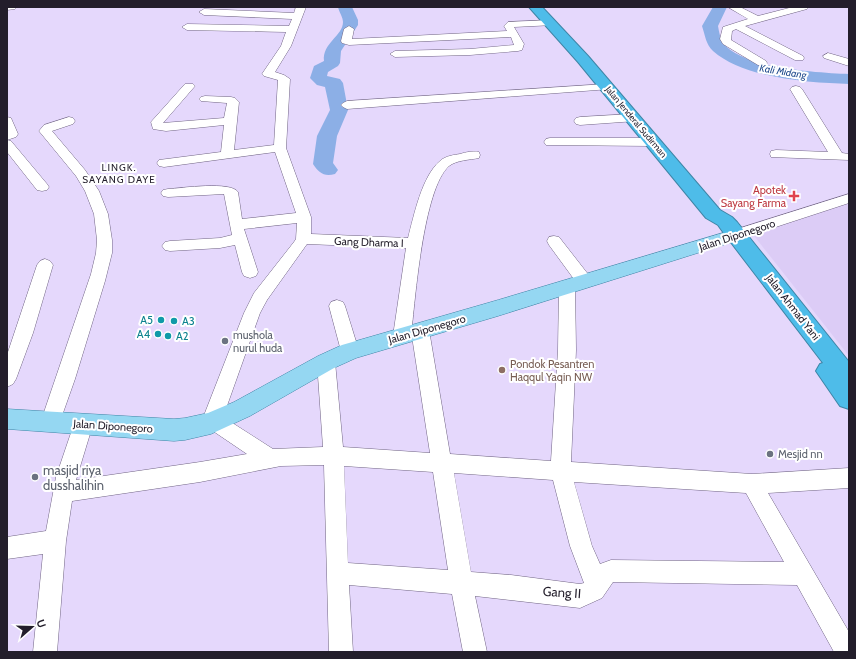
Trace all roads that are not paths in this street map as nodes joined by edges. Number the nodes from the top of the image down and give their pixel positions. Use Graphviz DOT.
graph roads {
  1 [pos="7,7"];
  2 [pos="12,7"];
  3 [pos="535,7"];
  4 [pos="733,7"];
  5 [pos="798,8"];
  6 [pos="761,10"];
  7 [pos="204,12"];
  8 [pos="771,15"];
  9 [pos="297,17"];
  10 [pos="756,20"];
  11 [pos="551,23"];
  12 [pos="736,25"];
  13 [pos="187,27"];
  14 [pos="349,29"];
  15 [pos="514,34"];
  16 [pos="396,54"];
  17 [pos="828,56"];
  18 [pos="799,58"];
  19 [pos="765,59"];
  20 [pos="849,64"];
  21 [pos="189,86"];
  22 [pos="606,87"];
  23 [pos="796,89"];
  24 [pos="205,99"];
  25 [pos="347,105"];
  26 [pos="632,118"];
  27 [pos="7,121"];
  28 [pos="69,121"];
  29 [pos="230,121"];
  30 [pos="580,121"];
  31 [pos="7,136"];
  32 [pos="550,142"];
  33 [pos="652,142"];
  34 [pos="7,144"];
  35 [pos="280,148"];
  36 [pos="776,154"];
  37 [pos="227,155"];
  38 [pos="474,155"];
  39 [pos="843,157"];
  40 [pos="164,163"];
  41 [pos="42,187"];
  42 [pos="168,193"];
  43 [pos="849,198"];
  44 [pos="304,217"];
  45 [pos="238,232"];
  46 [pos="731,237"];
  47 [pos="303,239"];
  48 [pos="554,241"];
  49 [pos="414,244"];
  50 [pos="170,246"];
  51 [pos="45,265"];
  52 [pos="250,272"];
  53 [pos="576,284"];
  54 [pos="338,306"];
  55 [pos="411,333"];
  56 [pos="350,351"];
  57 [pos="326,362"];
  58 [pos="7,379"];
  59 [pos="849,379"];
  60 [pos="849,399"];
  61 [pos="7,420"];
  62 [pos="51,421"];
  63 [pos="215,421"];
  64 [pos="83,424"];
  65 [pos="334,456"];
  66 [pos="270,458"];
  67 [pos="441,464"];
  68 [pos="560,472"];
  69 [pos="849,478"];
  70 [pos="752,484"];
  71 [pos="64,492"];
  72 [pos="55,541"];
  73 [pos="7,548"];
  74 [pos="337,573"];
  75 [pos="802,574"];
  76 [pos="461,582"];
  77 [pos="597,586"];
  78 [pos="45,652"];
  79 [pos="341,652"];
  80 [pos="475,652"];
  81 [pos="847,652"];
  1 -- 2 [label="street"];
  3 -- 11 [label="highway, Jalan Jenderal Sudirman"];
  4 -- 10 [label="street"];
  5 -- 8 [label="street"];
  6 -- 8 [label="street"];
  7 -- 9 [label="street"];
  8 -- 10 [label="street"];
  9 -- 13 [label="street"];
  9 -- 35 [label="street"];
  10 -- 12 [label="street"];
  11 -- 15 [label="street"];
  11 -- 22 [label="highway, Jalan Jenderal Sudirman"];
  12 -- 18 [label="street"];
  12 -- 19 [label="street"];
  14 -- 15 [label="street"];
  15 -- 16 [label="street"];
  17 -- 20 [label="street"];
  21 -- 29 [label="street"];
  22 -- 25 [label="street"];
  22 -- 26 [label="highway, Jalan Jenderal Sudirman"];
  23 -- 39 [label="street"];
  24 -- 29 [label="street"];
  26 -- 30 [label="street"];
  26 -- 33 [label="highway, Jalan Jenderal Sudirman"];
  27 -- 31 [label="street"];
  28 -- 62 [label="street"];
  29 -- 37 [label="street"];
  32 -- 33 [label="street"];
  33 -- 46 [label="highway, Jalan Jenderal Sudirman"];
  34 -- 41 [label="street"];
  35 -- 37 [label="street"];
  35 -- 44 [label="street"];
  36 -- 39 [label="street"];
  37 -- 40 [label="street"];
  38 -- 49 [label="street"];
  42 -- 45 [label="street"];
  43 -- 46 [label="street, Jalan Diponegoro"];
  44 -- 45 [label="street"];
  44 -- 47 [label="street"];
  45 -- 50 [label="street"];
  45 -- 52 [label="street"];
  46 -- 53 [label="main road, Jalan Diponegoro"];
  46 -- 59 [label="highway, Jalan Ahmad Yani"];
  46 -- 60 [label="highway"];
  47 -- 49 [label="street, Gang Dharma I"];
  47 -- 63 [label="street"];
  48 -- 53 [label="street"];
  49 -- 55 [label="street, Gang Dharma I"];
  51 -- 58 [label="street"];
  53 -- 55 [label="main road, Jalan Diponegoro"];
  53 -- 68 [label="street"];
  54 -- 56 [label="street"];
  55 -- 56 [label="main road, Jalan Diponegoro"];
  55 -- 67 [label="street, Gang Dharma I"];
  56 -- 57 [label="main road, Jalan Diponegoro"];
  57 -- 63 [label="main road, Jalan Diponegoro"];
  57 -- 65 [label="street"];
  61 -- 62 [label="main road, Jalan Diponegoro"];
  62 -- 64 [label="main road, Jalan Diponegoro"];
  63 -- 64 [label="main road, Jalan Diponegoro"];
  63 -- 66 [label="street"];
  64 -- 71 [label="street"];
  65 -- 66 [label="street"];
  65 -- 67 [label="street"];
  65 -- 74 [label="street"];
  66 -- 71 [label="street"];
  67 -- 68 [label="street"];
  67 -- 76 [label="street, Gang Dharma I"];
  68 -- 70 [label="street"];
  68 -- 77 [label="street"];
  69 -- 70 [label="street"];
  70 -- 75 [label="street"];
  71 -- 72 [label="street"];
  72 -- 73 [label="street"];
  72 -- 78 [label="street"];
  74 -- 76 [label="street, Gang II"];
  74 -- 79 [label="street"];
  75 -- 77 [label="street, Gang II"];
  75 -- 81 [label="street"];
  76 -- 77 [label="street, Gang II"];
  76 -- 80 [label="street, Gang Dharma I"];
}
